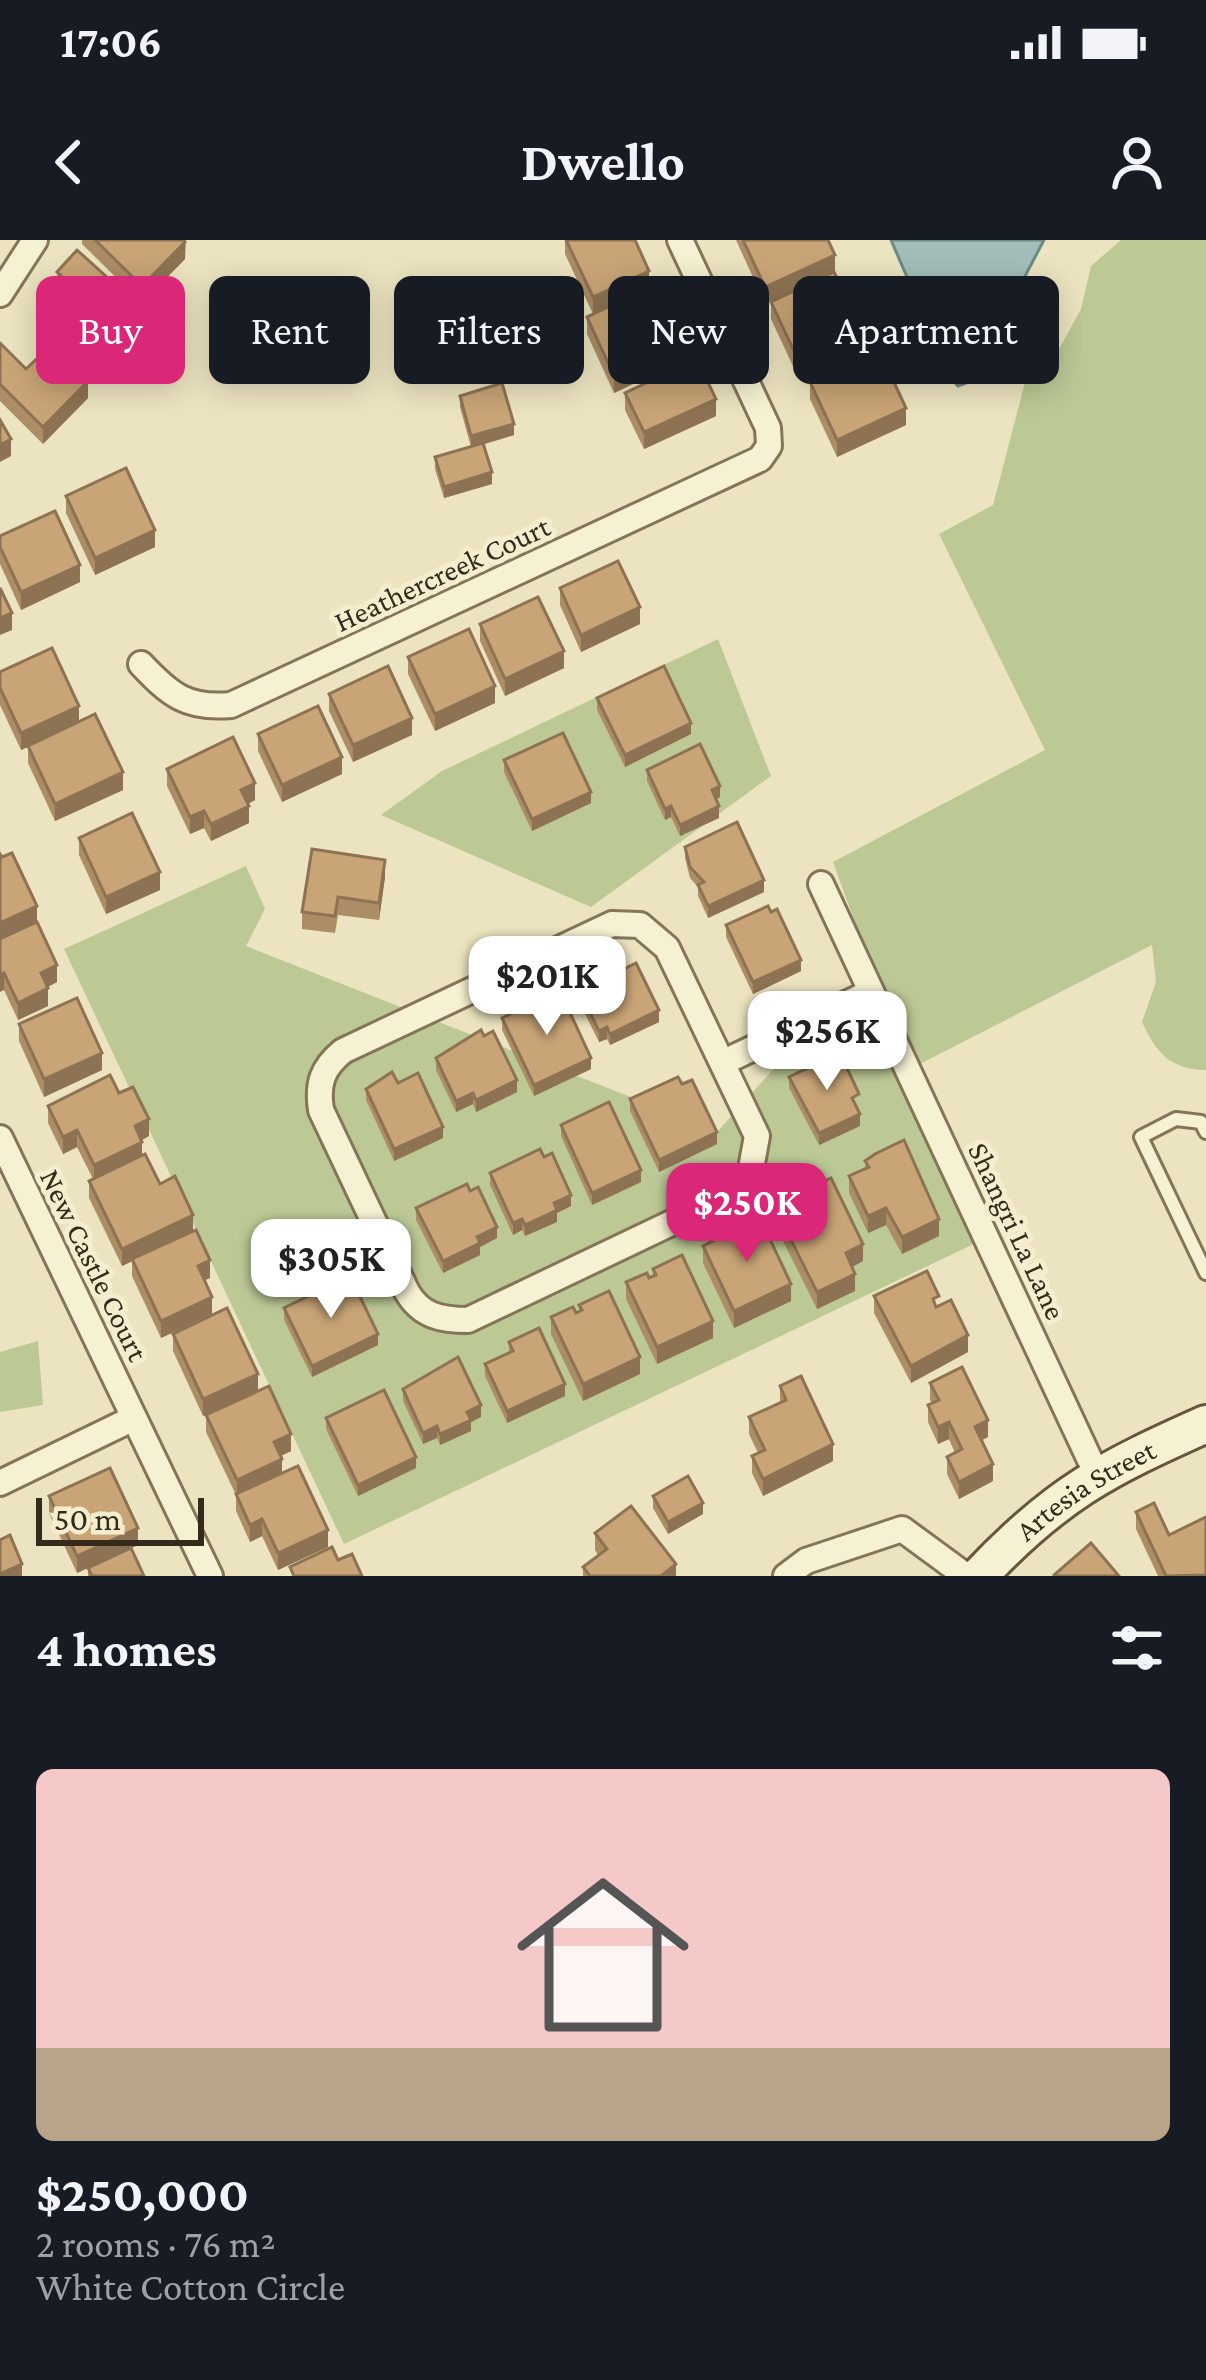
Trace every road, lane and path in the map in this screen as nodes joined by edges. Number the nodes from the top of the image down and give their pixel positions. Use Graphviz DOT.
graph roads {
  1 [pos="35,240"];
  2 [pos="680,240"];
  3 [pos="0,294"];
  4 [pos="141,664"];
  5 [pos="821,884"];
  6 [pos="871,992"];
  7 [pos="724,1062"];
  8 [pos="1206,1132"];
  9 [pos="0,1138"];
  10 [pos="1206,1273"];
  11 [pos="134,1418"];
  12 [pos="1206,1424"];
  13 [pos="1096,1473"];
  14 [pos="0,1483"];
  15 [pos="210,1576"];
  16 [pos="786,1576"];
  17 [pos="966,1576"];
  18 [pos="979,1576"];
  1 -- 3 [label="street"];
  2 -- 4 [label="street, Heathercreek Court"];
  5 -- 6 [label="street, Shangri La Lane"];
  6 -- 7 [label="street"];
  6 -- 13 [label="street, Shangri La Lane"];
  7 -- 7 [label="street"];
  8 -- 10 [label="lane"];
  9 -- 11 [label="street, New Castle Court"];
  11 -- 14 [label="street"];
  11 -- 15 [label="street, New Castle Court"];
  12 -- 13 [label="street, Artesia Street"];
  13 -- 18 [label="street, Artesia Street"];
  16 -- 17 [label="street"];
}
